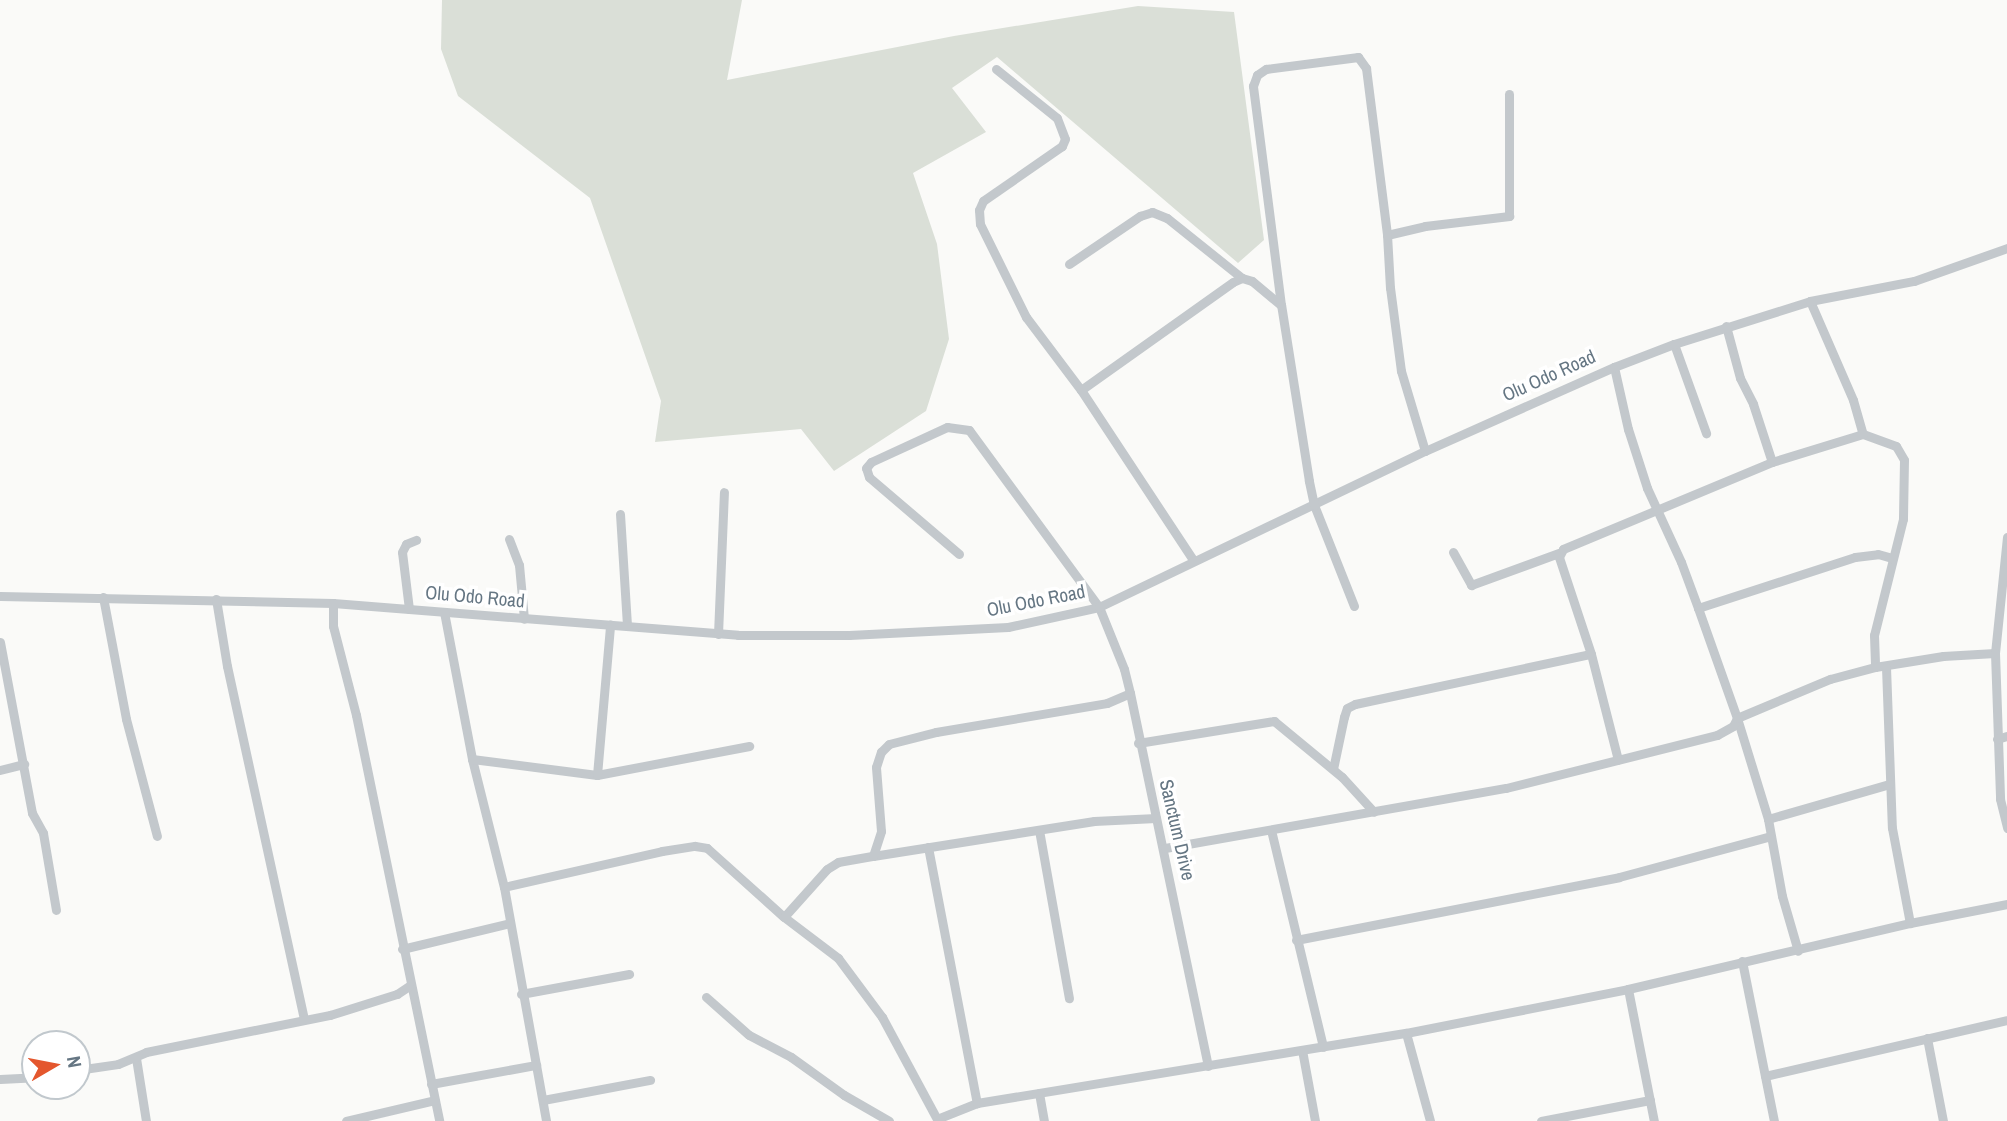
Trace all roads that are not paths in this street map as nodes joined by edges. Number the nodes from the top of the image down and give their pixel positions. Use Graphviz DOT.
graph roads {
  1 [pos="996,69"];
  2 [pos="1509,94"];
  3 [pos="1387,235"];
  4 [pos="2007,248"];
  5 [pos="1069,264"];
  6 [pos="1242,278"];
  7 [pos="1810,301"];
  8 [pos="1281,305"];
  9 [pos="1726,326"];
  10 [pos="1674,344"];
  11 [pos="1614,367"];
  12 [pos="1081,390"];
  13 [pos="1706,433"];
  14 [pos="1863,434"];
  15 [pos="1425,451"];
  16 [pos="1772,462"];
  17 [pos="724,492"];
  18 [pos="1314,505"];
  19 [pos="1657,510"];
  20 [pos="620,514"];
  21 [pos="2007,537"];
  22 [pos="509,539"];
  23 [pos="416,540"];
  24 [pos="1453,552"];
  25 [pos="1559,553"];
  26 [pos="959,554"];
  27 [pos="1892,558"];
  28 [pos="1194,560"];
  29 [pos="1999,594"];
  30 [pos="0,596"];
  31 [pos="103,597"];
  32 [pos="216,599"];
  33 [pos="2007,601"];
  34 [pos="333,603"];
  35 [pos="1354,606"];
  36 [pos="1099,607"];
  37 [pos="1698,608"];
  38 [pos="410,610"];
  39 [pos="444,612"];
  40 [pos="524,619"];
  41 [pos="610,625"];
  42 [pos="627,626"];
  43 [pos="718,634"];
  44 [pos="0,642"];
  45 [pos="1995,653"];
  46 [pos="1591,654"];
  47 [pos="1875,667"];
  48 [pos="1886,667"];
  49 [pos="1130,693"];
  50 [pos="1737,719"];
  51 [pos="2007,736"];
  52 [pos="1997,739"];
  53 [pos="1138,743"];
  54 [pos="749,746"];
  55 [pos="472,759"];
  56 [pos="1618,760"];
  57 [pos="23,764"];
  58 [pos="1333,769"];
  59 [pos="0,770"];
  60 [pos="597,775"];
  61 [pos="1889,783"];
  62 [pos="1374,812"];
  63 [pos="1156,818"];
  64 [pos="1768,819"];
  65 [pos="2007,828"];
  66 [pos="1039,830"];
  67 [pos="1271,830"];
  68 [pos="157,835"];
  69 [pos="1771,836"];
  70 [pos="928,847"];
  71 [pos="1165,848"];
  72 [pos="873,856"];
  73 [pos="504,887"];
  74 [pos="2007,904"];
  75 [pos="56,910"];
  76 [pos="783,917"];
  77 [pos="510,923"];
  78 [pos="1910,923"];
  79 [pos="1296,940"];
  80 [pos="402,949"];
  81 [pos="1798,951"];
  82 [pos="1742,961"];
  83 [pos="629,974"];
  84 [pos="409,986"];
  85 [pos="1628,989"];
  86 [pos="521,994"];
  87 [pos="706,997"];
  88 [pos="1069,998"];
  89 [pos="304,1020"];
  90 [pos="2007,1020"];
  91 [pos="1405,1033"];
  92 [pos="1927,1038"];
  93 [pos="1323,1047"];
  94 [pos="1302,1050"];
  95 [pos="136,1058"];
  96 [pos="536,1065"];
  97 [pos="1208,1066"];
  98 [pos="91,1067"];
  99 [pos="1765,1076"];
  100 [pos="21,1078"];
  101 [pos="0,1079"];
  102 [pos="650,1080"];
  103 [pos="431,1084"];
  104 [pos="1039,1093"];
  105 [pos="435,1100"];
  106 [pos="543,1100"];
  107 [pos="1650,1100"];
  108 [pos="977,1103"];
  109 [pos="937,1120"];
  110 [pos="146,1121"];
  111 [pos="346,1121"];
  112 [pos="439,1121"];
  113 [pos="546,1121"];
  114 [pos="889,1121"];
  115 [pos="1044,1121"];
  116 [pos="1315,1121"];
  117 [pos="1430,1121"];
  118 [pos="1541,1121"];
  119 [pos="1654,1121"];
  120 [pos="1774,1121"];
  121 [pos="1943,1121"];
  1 -- 12 [label="street"];
  2 -- 3 [label="street"];
  3 -- 8 [label="street"];
  3 -- 15 [label="street"];
  4 -- 7 [label="street, Olu Odo Road"];
  5 -- 6 [label="street"];
  6 -- 8 [label="street"];
  6 -- 12 [label="street"];
  7 -- 9 [label="street, Olu Odo Road"];
  7 -- 14 [label="street"];
  8 -- 18 [label="street"];
  9 -- 10 [label="street, Olu Odo Road"];
  9 -- 16 [label="street"];
  10 -- 11 [label="street, Olu Odo Road"];
  10 -- 13 [label="street"];
  11 -- 15 [label="street, Olu Odo Road"];
  11 -- 19 [label="street"];
  12 -- 28 [label="street"];
  14 -- 16 [label="street"];
  14 -- 27 [label="street"];
  15 -- 18 [label="street, Olu Odo Road"];
  16 -- 19 [label="street"];
  17 -- 43 [label="street"];
  18 -- 28 [label="street, Olu Odo Road"];
  18 -- 35 [label="street"];
  19 -- 25 [label="street"];
  19 -- 37 [label="street"];
  20 -- 42 [label="street"];
  21 -- 29 [label="street"];
  22 -- 40 [label="street"];
  23 -- 38 [label="street"];
  24 -- 25 [label="street"];
  25 -- 46 [label="street"];
  26 -- 36 [label="street, Sanctum Drive"];
  27 -- 37 [label="street"];
  27 -- 47 [label="street"];
  28 -- 36 [label="street, Olu Odo Road"];
  29 -- 33 [label="street"];
  29 -- 45 [label="street"];
  30 -- 31 [label="street, Olu Odo Road"];
  31 -- 32 [label="street, Olu Odo Road"];
  31 -- 68 [label="street"];
  32 -- 34 [label="street, Olu Odo Road"];
  32 -- 89 [label="street"];
  34 -- 38 [label="street, Olu Odo Road"];
  34 -- 80 [label="street"];
  36 -- 43 [label="street, Olu Odo Road"];
  36 -- 49 [label="street, Sanctum Drive"];
  37 -- 50 [label="street"];
  38 -- 39 [label="street, Olu Odo Road"];
  39 -- 40 [label="street, Olu Odo Road"];
  39 -- 55 [label="street"];
  40 -- 41 [label="street, Olu Odo Road"];
  41 -- 42 [label="street, Olu Odo Road"];
  41 -- 60 [label="street"];
  42 -- 43 [label="street, Olu Odo Road"];
  44 -- 57 [label="street"];
  45 -- 48 [label="street"];
  45 -- 52 [label="street"];
  46 -- 56 [label="street"];
  46 -- 58 [label="street"];
  47 -- 48 [label="street"];
  47 -- 50 [label="street"];
  48 -- 61 [label="street"];
  49 -- 53 [label="street, Sanctum Drive"];
  49 -- 72 [label="street"];
  50 -- 56 [label="street"];
  50 -- 64 [label="street"];
  51 -- 52 [label="street"];
  52 -- 65 [label="street"];
  53 -- 58 [label="street"];
  53 -- 63 [label="street, Sanctum Drive"];
  54 -- 60 [label="street"];
  55 -- 60 [label="street"];
  55 -- 73 [label="street"];
  56 -- 62 [label="street"];
  57 -- 59 [label="street"];
  57 -- 75 [label="street"];
  58 -- 62 [label="street"];
  61 -- 64 [label="street"];
  61 -- 78 [label="street"];
  62 -- 67 [label="street"];
  63 -- 66 [label="street"];
  63 -- 71 [label="street, Sanctum Drive"];
  64 -- 69 [label="street"];
  66 -- 70 [label="street"];
  66 -- 88 [label="street"];
  67 -- 71 [label="street"];
  67 -- 79 [label="street"];
  69 -- 79 [label="street"];
  69 -- 81 [label="street"];
  70 -- 72 [label="street"];
  70 -- 108 [label="street"];
  71 -- 97 [label="street, Sanctum Drive"];
  72 -- 76 [label="street"];
  73 -- 76 [label="street"];
  73 -- 77 [label="street"];
  74 -- 78 [label="street"];
  76 -- 109 [label="street"];
  77 -- 80 [label="street"];
  77 -- 86 [label="street"];
  78 -- 81 [label="street"];
  79 -- 93 [label="street"];
  80 -- 84 [label="street"];
  81 -- 82 [label="street"];
  82 -- 85 [label="street"];
  82 -- 99 [label="street"];
  83 -- 86 [label="street"];
  84 -- 89 [label="street"];
  84 -- 103 [label="street"];
  85 -- 91 [label="street"];
  85 -- 107 [label="street"];
  86 -- 96 [label="street"];
  87 -- 114 [label="street"];
  89 -- 95 [label="street"];
  90 -- 92 [label="street"];
  91 -- 93 [label="street"];
  91 -- 117 [label="street"];
  92 -- 99 [label="street"];
  92 -- 121 [label="street"];
  93 -- 94 [label="street"];
  94 -- 97 [label="street"];
  94 -- 116 [label="street"];
  95 -- 98 [label="street"];
  95 -- 110 [label="street"];
  96 -- 103 [label="street"];
  96 -- 106 [label="street"];
  97 -- 104 [label="street"];
  99 -- 120 [label="street"];
  100 -- 101 [label="street"];
  102 -- 106 [label="street"];
  103 -- 105 [label="street"];
  104 -- 108 [label="street"];
  104 -- 115 [label="street"];
  105 -- 111 [label="street"];
  105 -- 112 [label="street"];
  106 -- 113 [label="street"];
  107 -- 118 [label="street"];
  107 -- 119 [label="street"];
  108 -- 109 [label="street"];
}
